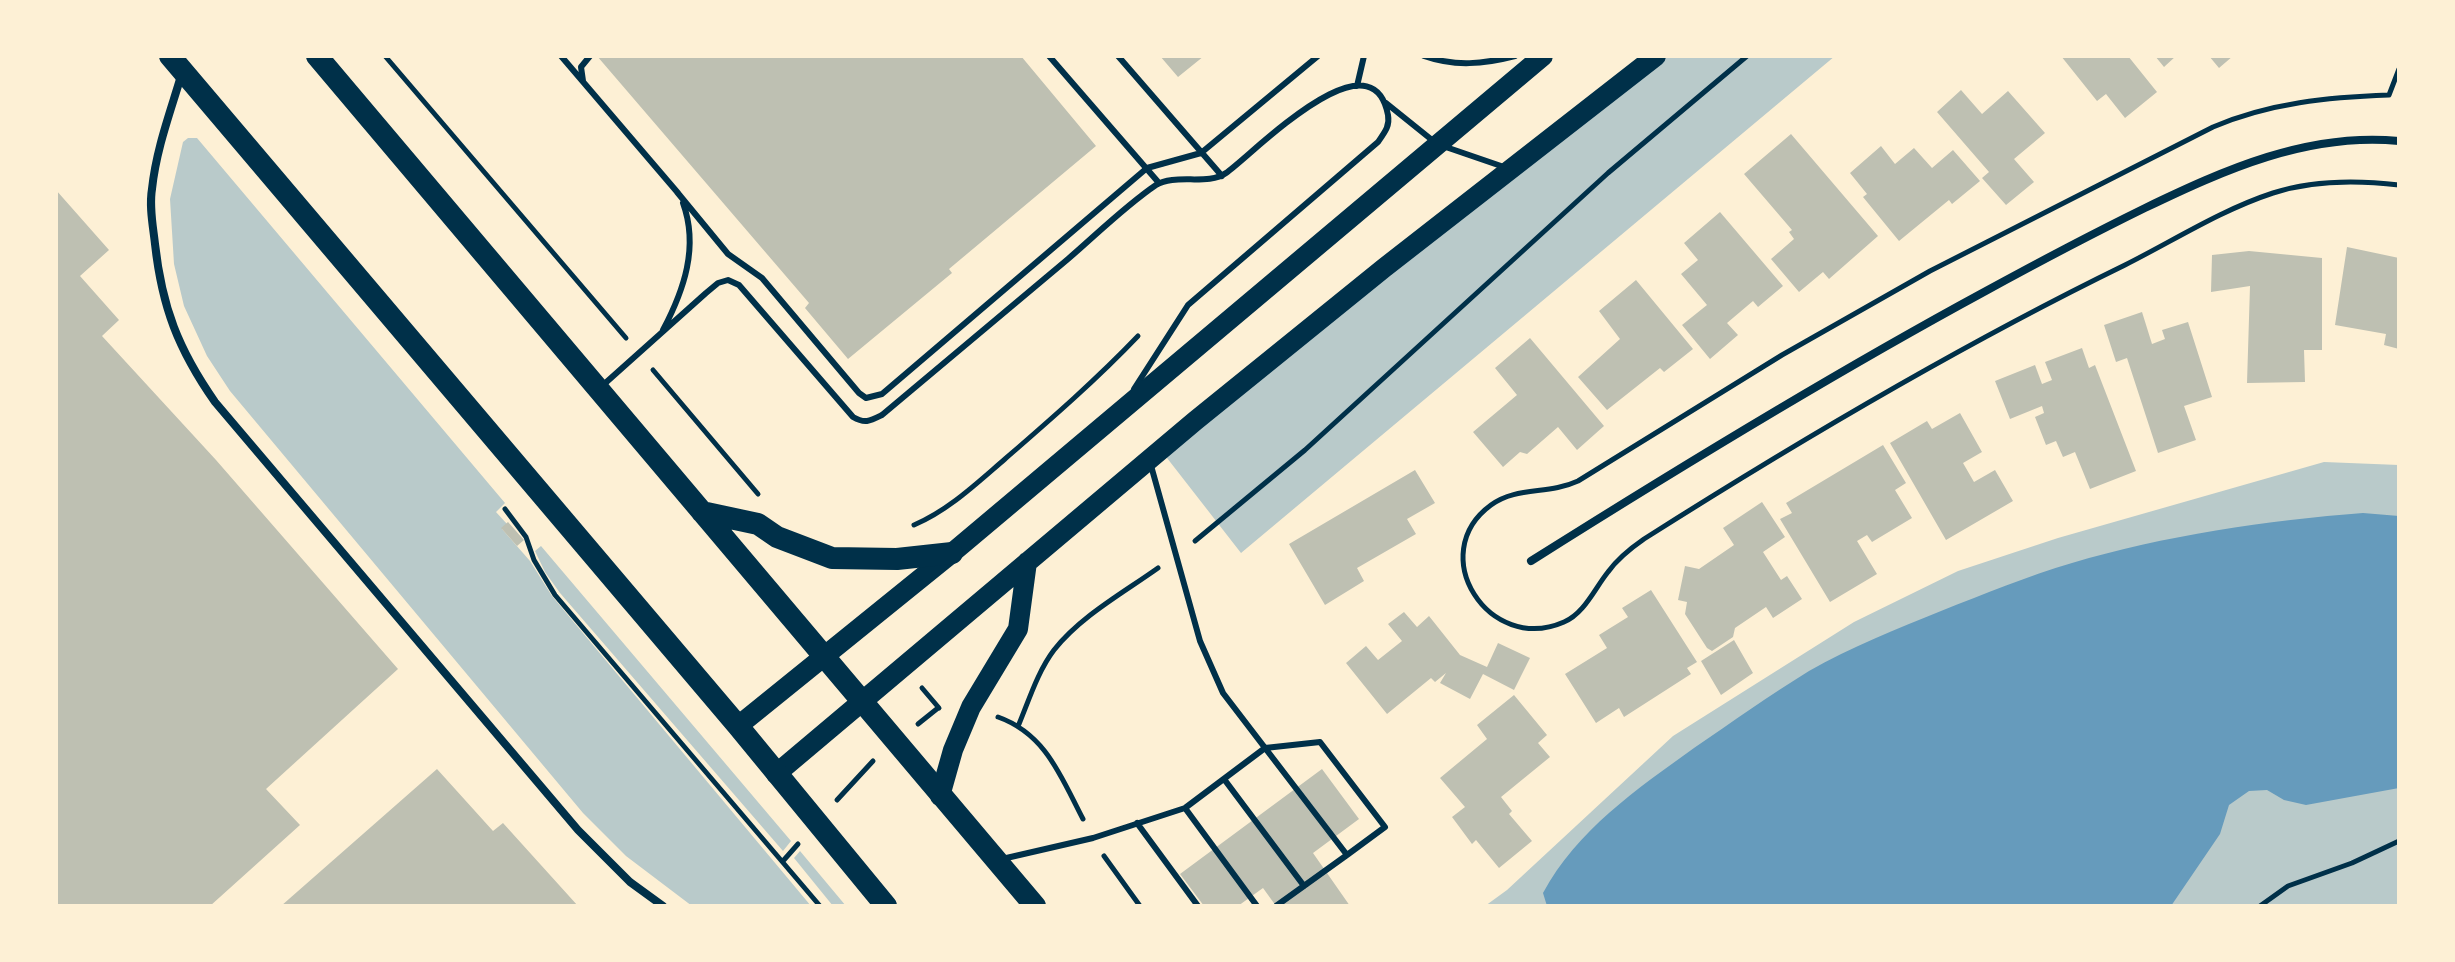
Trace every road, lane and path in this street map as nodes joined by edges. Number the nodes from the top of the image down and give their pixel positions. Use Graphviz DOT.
graph roads {
  1 [pos="317,56"];
  2 [pos="385,56"];
  3 [pos="561,56"];
  4 [pos="590,56"];
  5 [pos="1049,56"];
  6 [pos="1118,56"];
  7 [pos="1318,56"];
  8 [pos="1364,56"];
  9 [pos="1424,56"];
  10 [pos="1515,56"];
  11 [pos="1543,56"];
  12 [pos="1656,56"];
  13 [pos="1747,56"];
  14 [pos="176,63"];
  15 [pos="2399,69"];
  16 [pos="585,84"];
  17 [pos="1357,86"];
  18 [pos="2389,95"];
  19 [pos="1383,101"];
  20 [pos="2399,141"];
  21 [pos="1437,144"];
  22 [pos="1201,153"];
  23 [pos="1147,168"];
  24 [pos="1511,170"];
  25 [pos="1222,176"];
  26 [pos="1159,183"];
  27 [pos="677,192"];
  28 [pos="1148,326"];
  29 [pos="658,337"];
  30 [pos="640,354"];
  31 [pos="598,389"];
  32 [pos="1117,416"];
  33 [pos="1149,459"];
  34 [pos="766,503"];
  35 [pos="505,509"];
  36 [pos="702,512"];
  37 [pos="910,527"];
  38 [pos="952,553"];
  39 [pos="1177,554"];
  40 [pos="1531,561"];
  41 [pos="1027,562"];
  42 [pos="823,657"];
  43 [pos="862,702"];
  44 [pos="938,708"];
  45 [pos="1019,724"];
  46 [pos="738,726"];
  47 [pos="896,743"];
  48 [pos="1265,748"];
  49 [pos="776,774"];
  50 [pos="1224,779"];
  51 [pos="940,796"];
  52 [pos="1185,808"];
  53 [pos="817,823"];
  54 [pos="1137,823"];
  55 [pos="2399,841"];
  56 [pos="1347,855"];
  57 [pos="783,861"];
  58 [pos="997,861"];
  59 [pos="1304,886"];
  60 [pos="663,906"];
  61 [pos="820,906"];
  62 [pos="886,906"];
  63 [pos="1035,906"];
  64 [pos="1198,906"];
  65 [pos="1257,906"];
  66 [pos="1276,906"];
  67 [pos="2260,906"];
  1 -- 31 [label="highway"];
  2 -- 30 [label="path"];
  3 -- 16 [label="lane"];
  4 -- 16 [label="lane"];
  5 -- 23 [label="lane"];
  6 -- 22 [label="lane"];
  7 -- 22 [label="lane"];
  8 -- 17 [label="lane"];
  9 -- 10 [label="lane"];
  11 -- 21 [label="main road"];
  12 -- 24 [label="main road"];
  13 -- 39 [label="path"];
  14 -- 46 [label="highway"];
  14 -- 60 [label="street"];
  15 -- 18 [label="path"];
  16 -- 27 [label="lane"];
  17 -- 19 [label="lane"];
  17 -- 25 [label="lane"];
  19 -- 21 [label="lane"];
  19 -- 32 [label="lane"];
  20 -- 40 [label="street"];
  21 -- 24 [label="lane"];
  21 -- 32 [label="main road"];
  22 -- 23 [label="lane"];
  22 -- 25 [label="lane"];
  23 -- 26 [label="lane"];
  23 -- 27 [label="lane"];
  24 -- 33 [label="main road"];
  25 -- 26 [label="lane"];
  26 -- 29 [label="lane"];
  27 -- 29 [label="lane"];
  28 -- 37 [label="path"];
  29 -- 30 [label="lane"];
  30 -- 31 [label="lane"];
  30 -- 34 [label="path"];
  31 -- 36 [label="highway"];
  32 -- 38 [label="main road"];
  33 -- 39 [label="lane"];
  33 -- 41 [label="main road"];
  35 -- 57 [label="path"];
  36 -- 38 [label="highway"];
  36 -- 42 [label="highway"];
  38 -- 42 [label="main road"];
  39 -- 45 [label="path"];
  39 -- 48 [label="lane"];
  41 -- 43 [label="main road"];
  41 -- 51 [label="main road"];
  42 -- 43 [label="highway"];
  42 -- 46 [label="main road"];
  43 -- 47 [label="highway"];
  43 -- 49 [label="main road"];
  44 -- 47 [label="path"];
  46 -- 49 [label="highway"];
  47 -- 51 [label="highway"];
  47 -- 53 [label="path"];
  48 -- 50 [label="lane"];
  48 -- 56 [label="lane"];
  48 -- 56 [label="lane"];
  49 -- 53 [label="highway"];
  50 -- 52 [label="lane"];
  50 -- 59 [label="lane"];
  51 -- 58 [label="highway"];
  52 -- 54 [label="lane"];
  52 -- 65 [label="lane"];
  53 -- 57 [label="path"];
  53 -- 62 [label="highway"];
  54 -- 58 [label="lane"];
  54 -- 64 [label="lane"];
  55 -- 67 [label="path"];
  56 -- 59 [label="lane"];
  57 -- 61 [label="path"];
  58 -- 63 [label="highway"];
  59 -- 66 [label="lane"];
}
